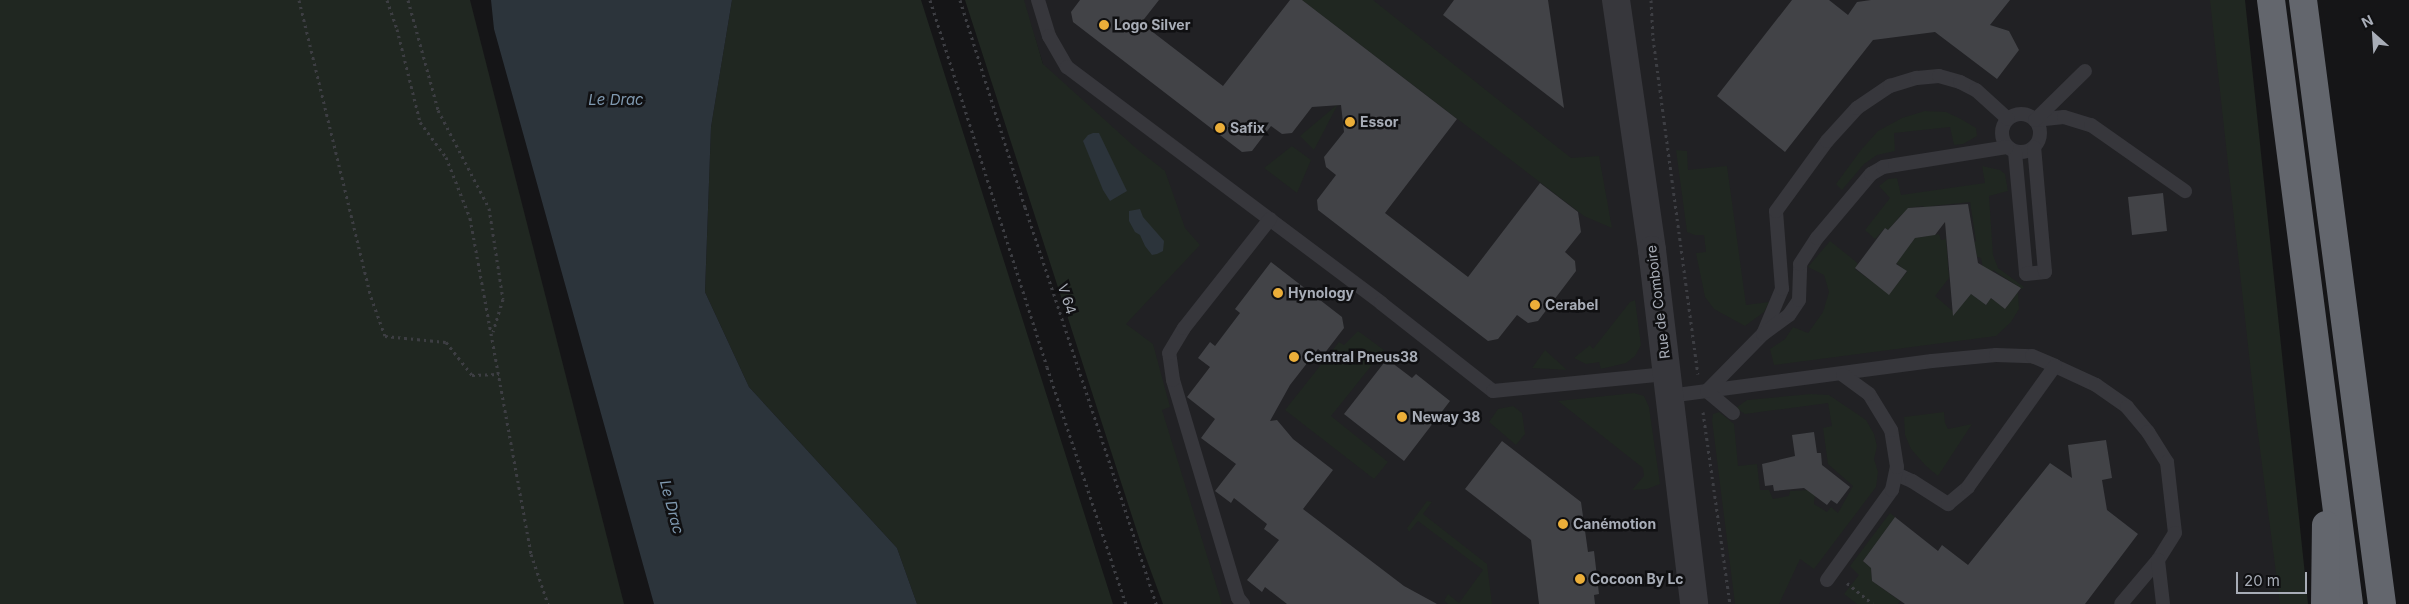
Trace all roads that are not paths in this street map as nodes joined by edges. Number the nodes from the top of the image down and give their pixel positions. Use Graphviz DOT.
graph roads {
  1 [pos="1038,0"];
  2 [pos="1616,0"];
  3 [pos="2271,0"];
  4 [pos="2302,0"];
  5 [pos="2085,71"];
  6 [pos="2008,119"];
  7 [pos="2035,120"];
  8 [pos="2034,147"];
  9 [pos="2011,149"];
  10 [pos="2185,191"];
  11 [pos="1270,219"];
  12 [pos="1763,334"];
  13 [pos="2055,366"];
  14 [pos="1843,374"];
  15 [pos="1668,385"];
  16 [pos="1704,392"];
  17 [pos="1733,413"];
  18 [pos="2329,446"];
  19 [pos="1896,474"];
  20 [pos="2158,560"];
  21 [pos="1830,576"];
  22 [pos="1243,604"];
  23 [pos="1694,604"];
  24 [pos="2121,604"];
  25 [pos="2163,604"];
  26 [pos="2325,604"];
  27 [pos="2349,604"];
  28 [pos="2382,604"];
  1 -- 11 [label="lane"];
  2 -- 15 [label="street, Rue de Comboire"];
  3 -- 18 [label="highway"];
  4 -- 28 [label="highway"];
  5 -- 7 [label="lane"];
  6 -- 7 [label="lane"];
  6 -- 9 [label="lane"];
  6 -- 12 [label="lane"];
  7 -- 8 [label="lane"];
  7 -- 10 [label="lane"];
  8 -- 9 [label="lane"];
  8 -- 9 [label="lane"];
  9 -- 12 [label="lane"];
  11 -- 15 [label="lane"];
  11 -- 22 [label="lane"];
  12 -- 16 [label="lane"];
  13 -- 14 [label="lane"];
  13 -- 19 [label="lane"];
  13 -- 20 [label="lane"];
  14 -- 16 [label="lane"];
  14 -- 19 [label="lane"];
  15 -- 16 [label="lane"];
  15 -- 23 [label="street, Rue de Comboire"];
  16 -- 17 [label="lane"];
  18 -- 26 [label="highway"];
  18 -- 27 [label="highway"];
  19 -- 21 [label="lane"];
  20 -- 24 [label="lane"];
  20 -- 25 [label="lane"];
}
